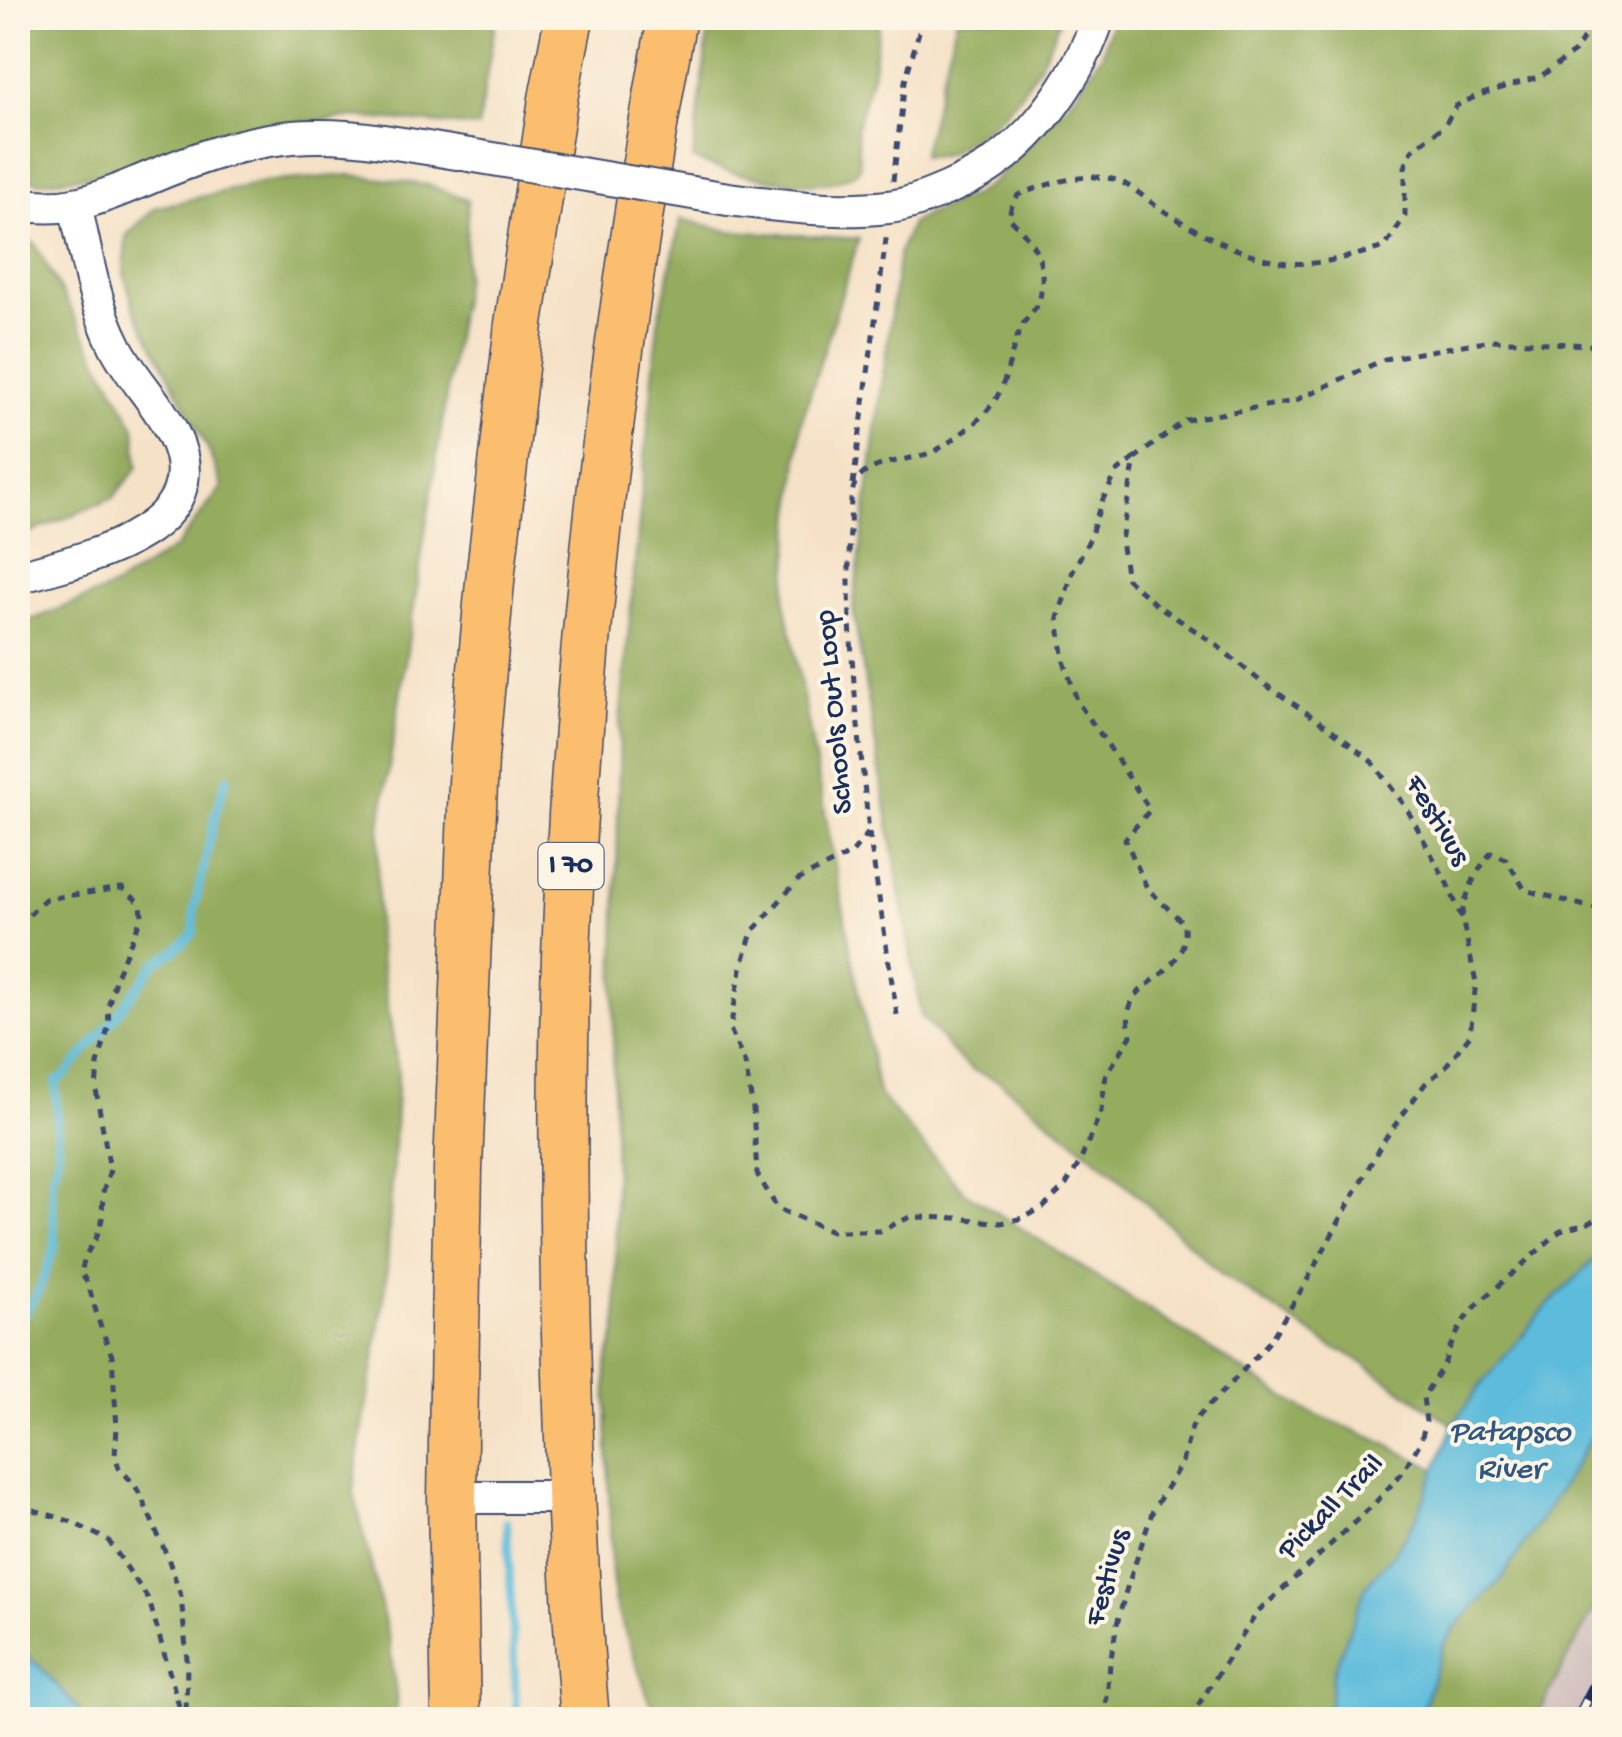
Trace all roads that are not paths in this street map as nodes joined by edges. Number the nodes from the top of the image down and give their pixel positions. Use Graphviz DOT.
graph roads {
  1 [pos="569,18"];
  2 [pos="672,18"];
  3 [pos="1098,18"];
  4 [pos="18,204"];
  5 [pos="75,205"];
  6 [pos="18,577"];
  7 [pos="570,1496"];
  8 [pos="452,1497"];
  9 [pos="456,1720"];
  10 [pos="586,1720"];
  1 -- 8 [label="highway"];
  2 -- 7 [label="highway, I 70"];
  3 -- 5 [label="lane, bridge"];
  4 -- 5 [label="lane"];
  5 -- 6 [label="lane"];
  7 -- 8 [label="lane"];
  7 -- 10 [label="highway, I 70"];
  8 -- 9 [label="highway"];
}
